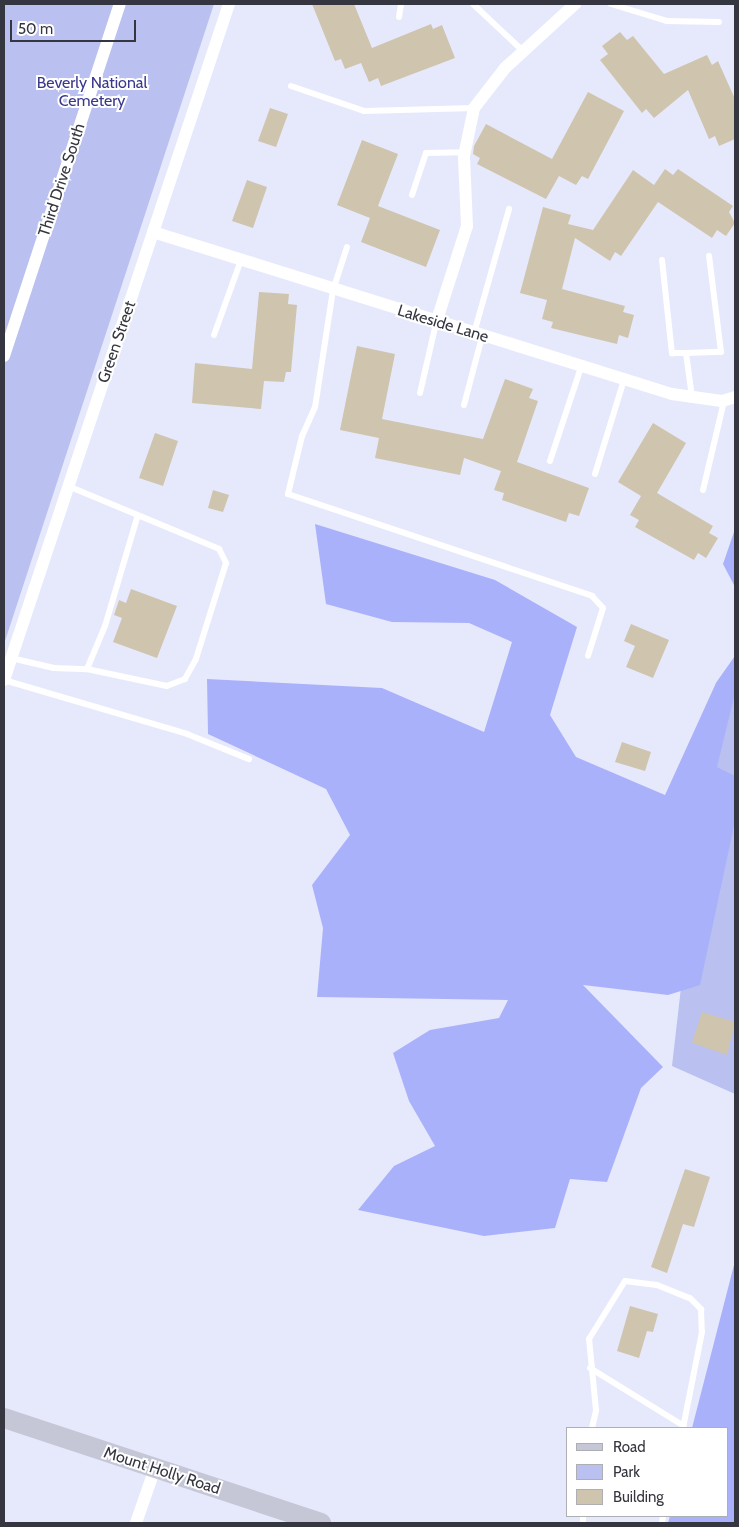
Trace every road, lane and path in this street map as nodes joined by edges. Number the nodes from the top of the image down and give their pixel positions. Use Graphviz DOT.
graph roads {
  1 [pos="120,4"];
  2 [pos="230,4"];
  3 [pos="401,4"];
  4 [pos="473,4"];
  5 [pos="575,4"];
  6 [pos="615,5"];
  7 [pos="399,16"];
  8 [pos="719,22"];
  9 [pos="523,51"];
  10 [pos="291,86"];
  11 [pos="474,108"];
  12 [pos="465,152"];
  13 [pos="412,195"];
  14 [pos="509,209"];
  15 [pos="153,232"];
  16 [pos="347,248"];
  17 [pos="709,256"];
  18 [pos="241,260"];
  19 [pos="662,260"];
  20 [pos="333,290"];
  21 [pos="436,323"];
  22 [pos="214,335"];
  23 [pos="478,336"];
  24 [pos="686,353"];
  25 [pos="4,356"];
  26 [pos="581,367"];
  27 [pos="624,380"];
  28 [pos="420,393"];
  29 [pos="692,397"];
  30 [pos="730,399"];
  31 [pos="464,405"];
  32 [pos="550,460"];
  33 [pos="594,474"];
  34 [pos="68,486"];
  35 [pos="703,490"];
  36 [pos="137,518"];
  37 [pos="588,656"];
  38 [pos="11,658"];
  39 [pos="87,669"];
  40 [pos="4,680"];
  41 [pos="250,759"];
  42 [pos="590,1368"];
  43 [pos="4,1418"];
  44 [pos="592,1427"];
  45 [pos="684,1427"];
  46 [pos="154,1468"];
  47 [pos="136,1523"];
  48 [pos="321,1523"];
  1 -- 25 [label="street, Third Drive South"];
  2 -- 15 [label="street, Green Street"];
  3 -- 7 [label="lane"];
  4 -- 9 [label="lane"];
  5 -- 9 [label="street"];
  6 -- 8 [label="lane"];
  9 -- 11 [label="street"];
  10 -- 11 [label="lane"];
  11 -- 12 [label="street"];
  12 -- 13 [label="lane"];
  12 -- 21 [label="street"];
  14 -- 23 [label="lane"];
  15 -- 18 [label="street, Lakeside Lane"];
  15 -- 34 [label="street, Green Street"];
  16 -- 20 [label="lane"];
  17 -- 24 [label="lane"];
  18 -- 20 [label="street, Lakeside Lane"];
  18 -- 22 [label="lane"];
  19 -- 24 [label="lane"];
  20 -- 21 [label="street, Lakeside Lane"];
  20 -- 37 [label="lane"];
  21 -- 23 [label="street, Lakeside Lane"];
  21 -- 28 [label="lane"];
  23 -- 26 [label="street, Lakeside Lane"];
  23 -- 31 [label="lane"];
  24 -- 29 [label="lane"];
  26 -- 27 [label="street, Lakeside Lane"];
  26 -- 32 [label="lane"];
  27 -- 29 [label="street, Lakeside Lane"];
  27 -- 33 [label="lane"];
  29 -- 30 [label="street, Lakeside Lane"];
  30 -- 35 [label="lane"];
  34 -- 36 [label="lane"];
  34 -- 38 [label="street, Green Street"];
  36 -- 39 [label="lane"];
  36 -- 39 [label="lane"];
  38 -- 39 [label="lane"];
  38 -- 40 [label="street, Green Street"];
  40 -- 41 [label="lane"];
  42 -- 44 [label="lane"];
  42 -- 45 [label="lane"];
  42 -- 45 [label="lane"];
  43 -- 46 [label="main road, Mount Holly Road"];
  46 -- 47 [label="street"];
  46 -- 48 [label="main road, Mount Holly Road"];
}
